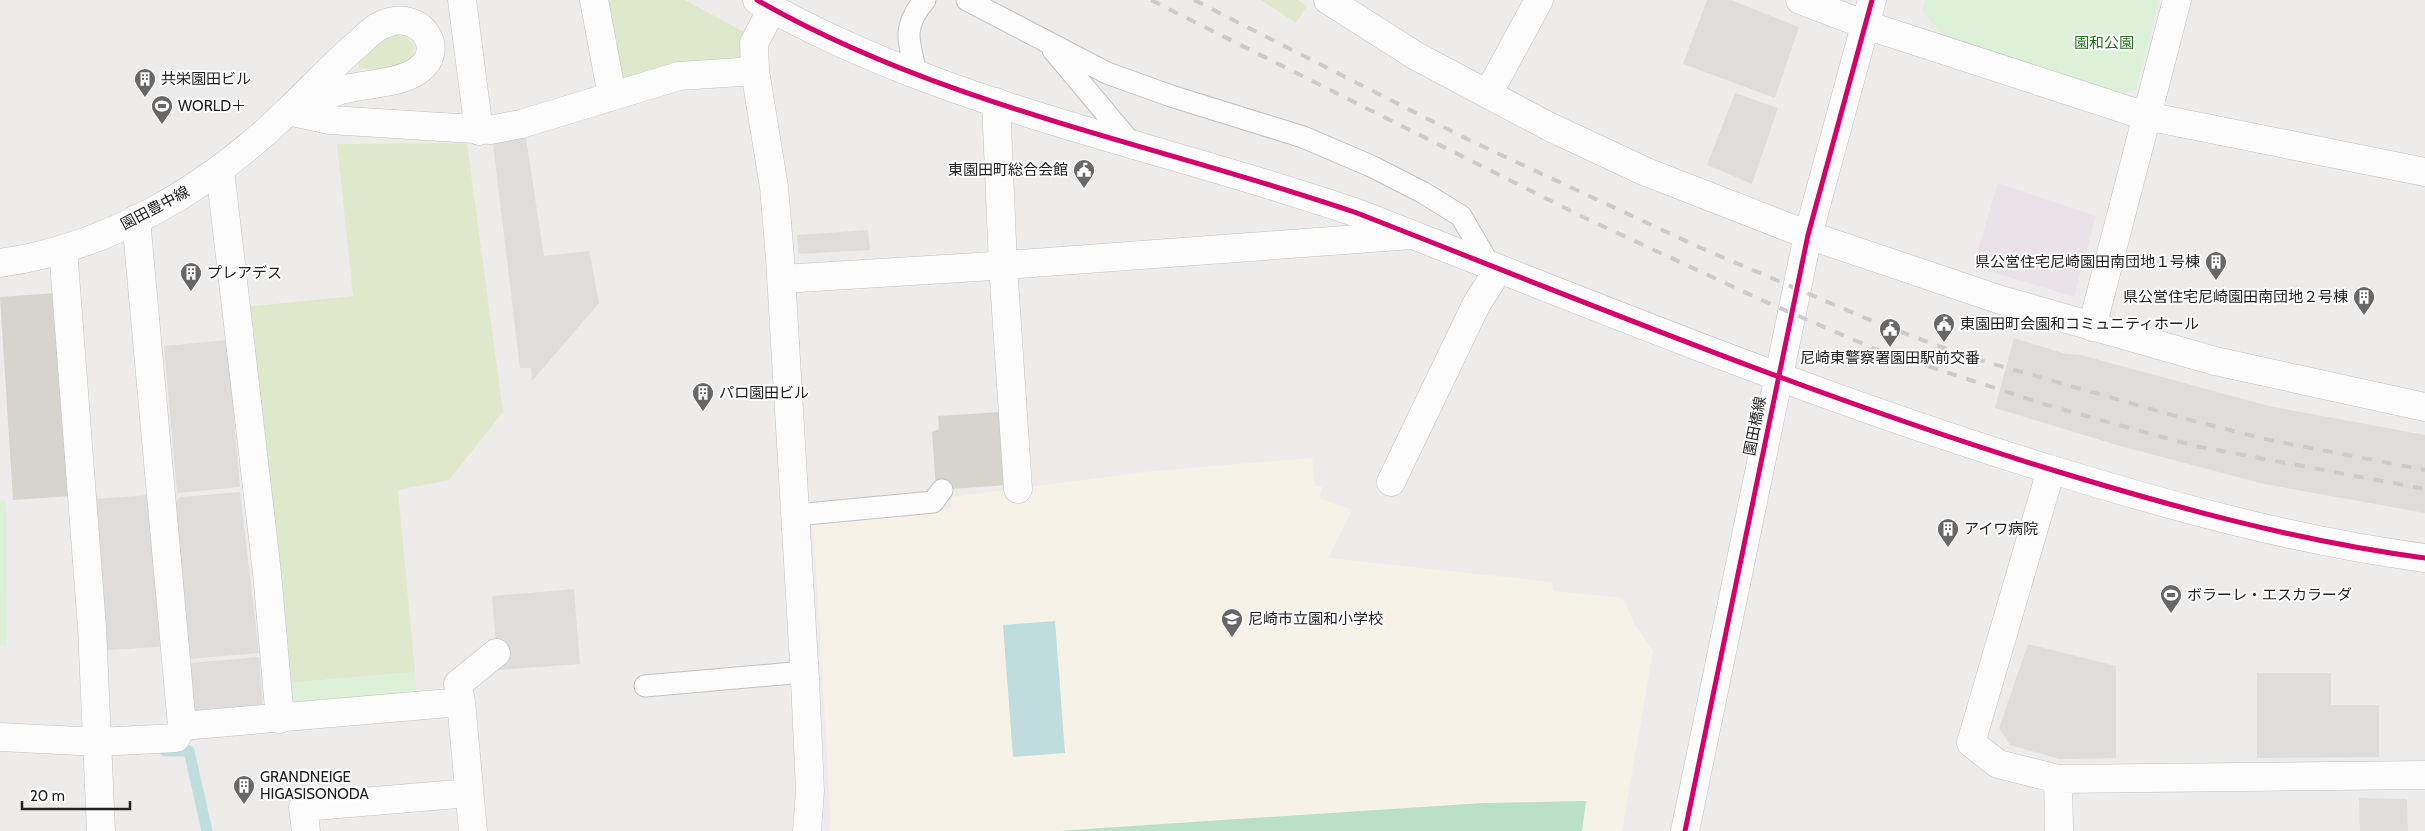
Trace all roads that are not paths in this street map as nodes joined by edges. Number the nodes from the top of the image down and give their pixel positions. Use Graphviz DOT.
graph roads {
  1 [pos="462,0"];
  2 [pos="594,0"];
  3 [pos="925,0"];
  4 [pos="967,0"];
  5 [pos="1328,0"];
  6 [pos="1539,0"];
  7 [pos="1800,0"];
  8 [pos="2177,0"];
  9 [pos="765,4"];
  10 [pos="1869,12"];
  11 [pos="1047,42"];
  12 [pos="755,71"];
  13 [pos="917,75"];
  14 [pos="1488,94"];
  15 [pos="612,96"];
  16 [pos="996,102"];
  17 [pos="288,111"];
  18 [pos="2146,116"];
  19 [pos="479,131"];
  20 [pos="1131,143"];
  21 [pos="220,170"];
  22 [pos="2425,172"];
  23 [pos="136,219"];
  24 [pos="1412,235"];
  25 [pos="1808,235"];
  26 [pos="63,249"];
  27 [pos="0,263"];
  28 [pos="1003,265"];
  29 [pos="1494,267"];
  30 [pos="782,279"];
  31 [pos="2092,327"];
  32 [pos="1777,376"];
  33 [pos="2425,407"];
  34 [pos="2051,470"];
  35 [pos="1391,482"];
  36 [pos="942,490"];
  37 [pos="1018,490"];
  38 [pos="796,515"];
  39 [pos="2425,558"];
  40 [pos="496,653"];
  41 [pos="804,672"];
  42 [pos="645,686"];
  43 [pos="461,702"];
  44 [pos="280,719"];
  45 [pos="182,726"];
  46 [pos="0,737"];
  47 [pos="98,750"];
  48 [pos="2425,775"];
  49 [pos="2058,779"];
  50 [pos="469,793"];
  51 [pos="101,831"];
  52 [pos="306,831"];
  53 [pos="474,831"];
  54 [pos="807,831"];
  55 [pos="1685,831"];
  56 [pos="2059,831"];
  1 -- 19 [label="street"];
  2 -- 15 [label="street"];
  3 -- 13 [label="lane"];
  4 -- 11 [label="lane"];
  5 -- 14 [label="street"];
  6 -- 14 [label="street"];
  7 -- 10 [label="street"];
  8 -- 18 [label="street"];
  9 -- 12 [label="street"];
  9 -- 13 [label="street"];
  10 -- 18 [label="street"];
  10 -- 25 [label="street, 園田橋線"];
  11 -- 20 [label="lane"];
  11 -- 29 [label="lane"];
  12 -- 15 [label="street"];
  12 -- 30 [label="street"];
  13 -- 16 [label="street"];
  14 -- 25 [label="street"];
  15 -- 19 [label="street"];
  16 -- 20 [label="street"];
  16 -- 28 [label="street"];
  17 -- 17 [label="street"];
  17 -- 19 [label="street"];
  17 -- 21 [label="street, 園田豊中線"];
  18 -- 22 [label="street"];
  18 -- 31 [label="street"];
  20 -- 24 [label="street"];
  21 -- 23 [label="street, 園田豊中線"];
  21 -- 44 [label="street"];
  23 -- 26 [label="street, 園田豊中線"];
  23 -- 45 [label="street"];
  24 -- 28 [label="street"];
  24 -- 29 [label="street"];
  25 -- 31 [label="street"];
  25 -- 32 [label="street, 園田橋線"];
  26 -- 27 [label="street, 園田豊中線"];
  26 -- 47 [label="street"];
  28 -- 30 [label="street"];
  28 -- 37 [label="street"];
  29 -- 32 [label="street"];
  29 -- 35 [label="street"];
  30 -- 38 [label="street"];
  31 -- 33 [label="street"];
  32 -- 34 [label="street"];
  32 -- 55 [label="street, 園田橋線"];
  34 -- 39 [label="street"];
  34 -- 49 [label="street"];
  36 -- 38 [label="lane"];
  38 -- 41 [label="street"];
  40 -- 43 [label="street"];
  41 -- 42 [label="lane"];
  41 -- 54 [label="street"];
  43 -- 44 [label="street"];
  43 -- 50 [label="street"];
  44 -- 45 [label="street"];
  45 -- 47 [label="street"];
  46 -- 47 [label="street"];
  47 -- 51 [label="street"];
  48 -- 49 [label="street"];
  49 -- 56 [label="street"];
  50 -- 52 [label="street"];
  50 -- 53 [label="street"];
}
